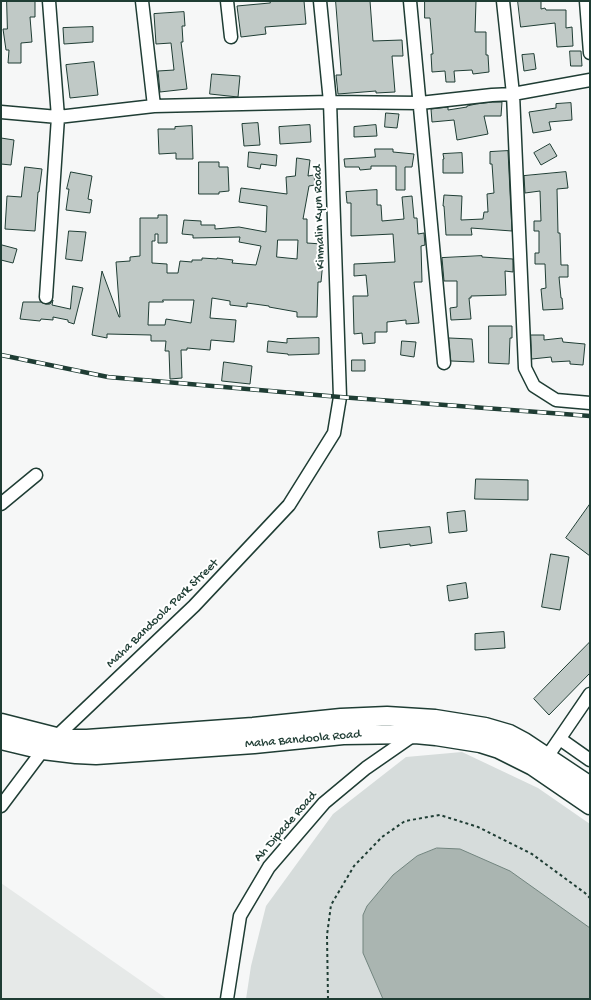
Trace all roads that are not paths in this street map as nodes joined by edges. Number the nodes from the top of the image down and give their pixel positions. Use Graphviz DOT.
graph roads {
  1 [pos="48,1"];
  2 [pos="142,1"];
  3 [pos="227,1"];
  4 [pos="320,1"];
  5 [pos="410,1"];
  6 [pos="503,1"];
  7 [pos="586,1"];
  8 [pos="230,37"];
  9 [pos="590,53"];
  10 [pos="590,80"];
  11 [pos="513,94"];
  12 [pos="330,102"];
  13 [pos="420,103"];
  14 [pos="154,106"];
  15 [pos="1,112"];
  16 [pos="58,117"];
  17 [pos="46,297"];
  18 [pos="444,363"];
  19 [pos="590,403"];
  20 [pos="334,433"];
  21 [pos="36,475"];
  22 [pos="1,504"];
  23 [pos="590,694"];
  24 [pos="435,719"];
  25 [pos="1,723"];
  26 [pos="415,734"];
  27 [pos="56,737"];
  28 [pos="560,739"];
  29 [pos="1,740"];
  30 [pos="43,750"];
  31 [pos="547,757"];
  32 [pos="590,760"];
  33 [pos="590,786"];
  34 [pos="590,805"];
  35 [pos="1,806"];
  36 [pos="227,999"];
  1 -- 16 [label="street"];
  2 -- 14 [label="street"];
  3 -- 8 [label="street"];
  4 -- 12 [label="street, Kinmalin Kyun Road"];
  5 -- 13 [label="street"];
  6 -- 11 [label="street"];
  7 -- 9 [label="street"];
  10 -- 11 [label="street"];
  11 -- 13 [label="street"];
  11 -- 19 [label="street"];
  12 -- 13 [label="street"];
  12 -- 14 [label="street"];
  12 -- 20 [label="street, Kinmalin Kyun Road"];
  13 -- 18 [label="street"];
  14 -- 16 [label="street"];
  15 -- 16 [label="street"];
  16 -- 17 [label="street"];
  20 -- 27 [label="street, Maha Bandoola Park Street"];
  21 -- 22 [label="street"];
  23 -- 28 [label="street"];
  24 -- 26 [label="street, Ah Dipade Road"];
  24 -- 27 [label="main road, Maha Bandoola Road"];
  24 -- 31 [label="main road, Maha Bandoola Road"];
  25 -- 27 [label="main road, Maha Bandoola Road"];
  26 -- 30 [label="main road, Maha Bandoola Road"];
  26 -- 34 [label="main road, Maha Bandoola Road"];
  26 -- 36 [label="street, Ah Dipade Road"];
  27 -- 30 [label="street, Maha Bandoola Park Street"];
  28 -- 31 [label="street"];
  28 -- 32 [label="street"];
  29 -- 30 [label="main road, Maha Bandoola Road"];
  30 -- 35 [label="street, Maha Bandoola Park Street"];
  31 -- 33 [label="main road, Maha Bandoola Road"];
}
